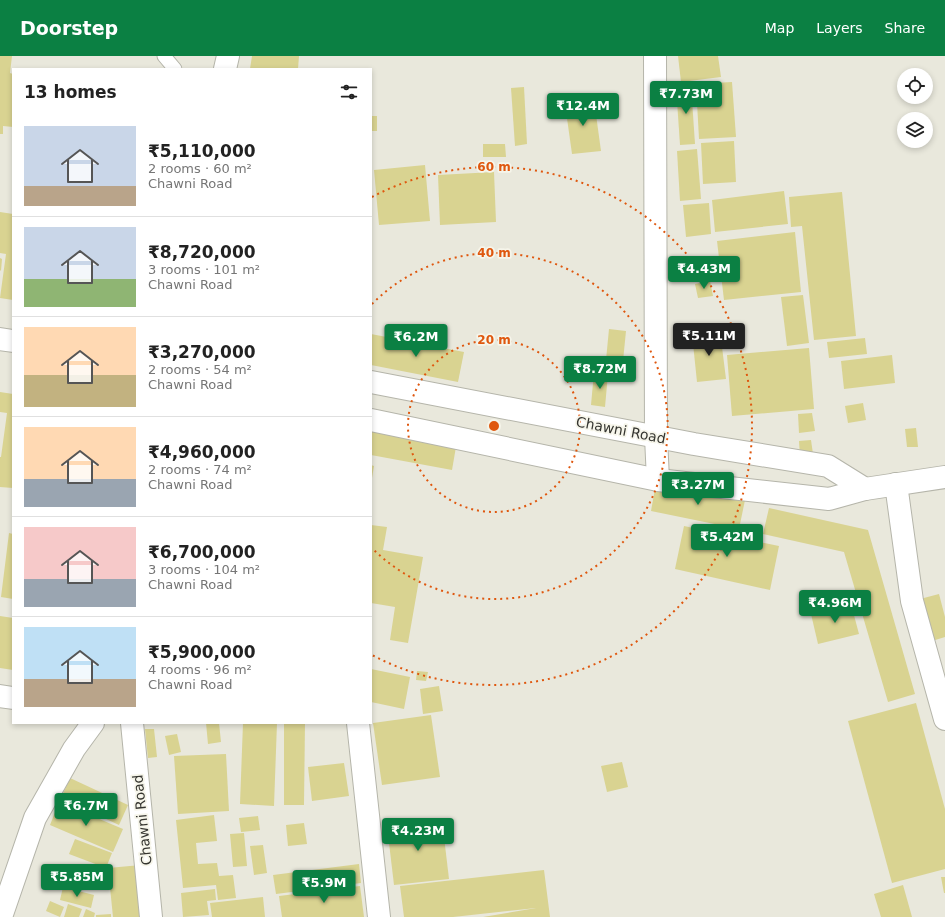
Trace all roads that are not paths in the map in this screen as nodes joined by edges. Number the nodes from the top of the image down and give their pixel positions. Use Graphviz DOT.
graph roads {
  1 [pos="164,56"];
  2 [pos="228,56"];
  3 [pos="655,56"];
  4 [pos="174,68"];
  5 [pos="225,68"];
  6 [pos="0,339"];
  7 [pos="12,341"];
  8 [pos="372,382"];
  9 [pos="372,420"];
  10 [pos="656,437"];
  11 [pos="945,477"];
  12 [pos="658,480"];
  13 [pos="896,484"];
  14 [pos="865,489"];
  15 [pos="0,696"];
  16 [pos="12,698"];
  17 [pos="945,719"];
  18 [pos="92,724"];
  19 [pos="132,724"];
  20 [pos="358,724"];
  21 [pos="1,917"];
  22 [pos="151,917"];
  23 [pos="379,917"];
  1 -- 4 [label="lane"];
  2 -- 5 [label="street"];
  3 -- 10 [label="street"];
  6 -- 7 [label="street"];
  8 -- 10 [label="street, Chawni Road"];
  9 -- 12 [label="street"];
  10 -- 12 [label="street"];
  10 -- 14 [label="street, Chawni Road"];
  11 -- 13 [label="street"];
  12 -- 14 [label="street"];
  13 -- 14 [label="street"];
  13 -- 17 [label="street"];
  15 -- 16 [label="street"];
  18 -- 21 [label="street"];
  19 -- 22 [label="street, Chawni Road"];
  20 -- 23 [label="street"];
}
